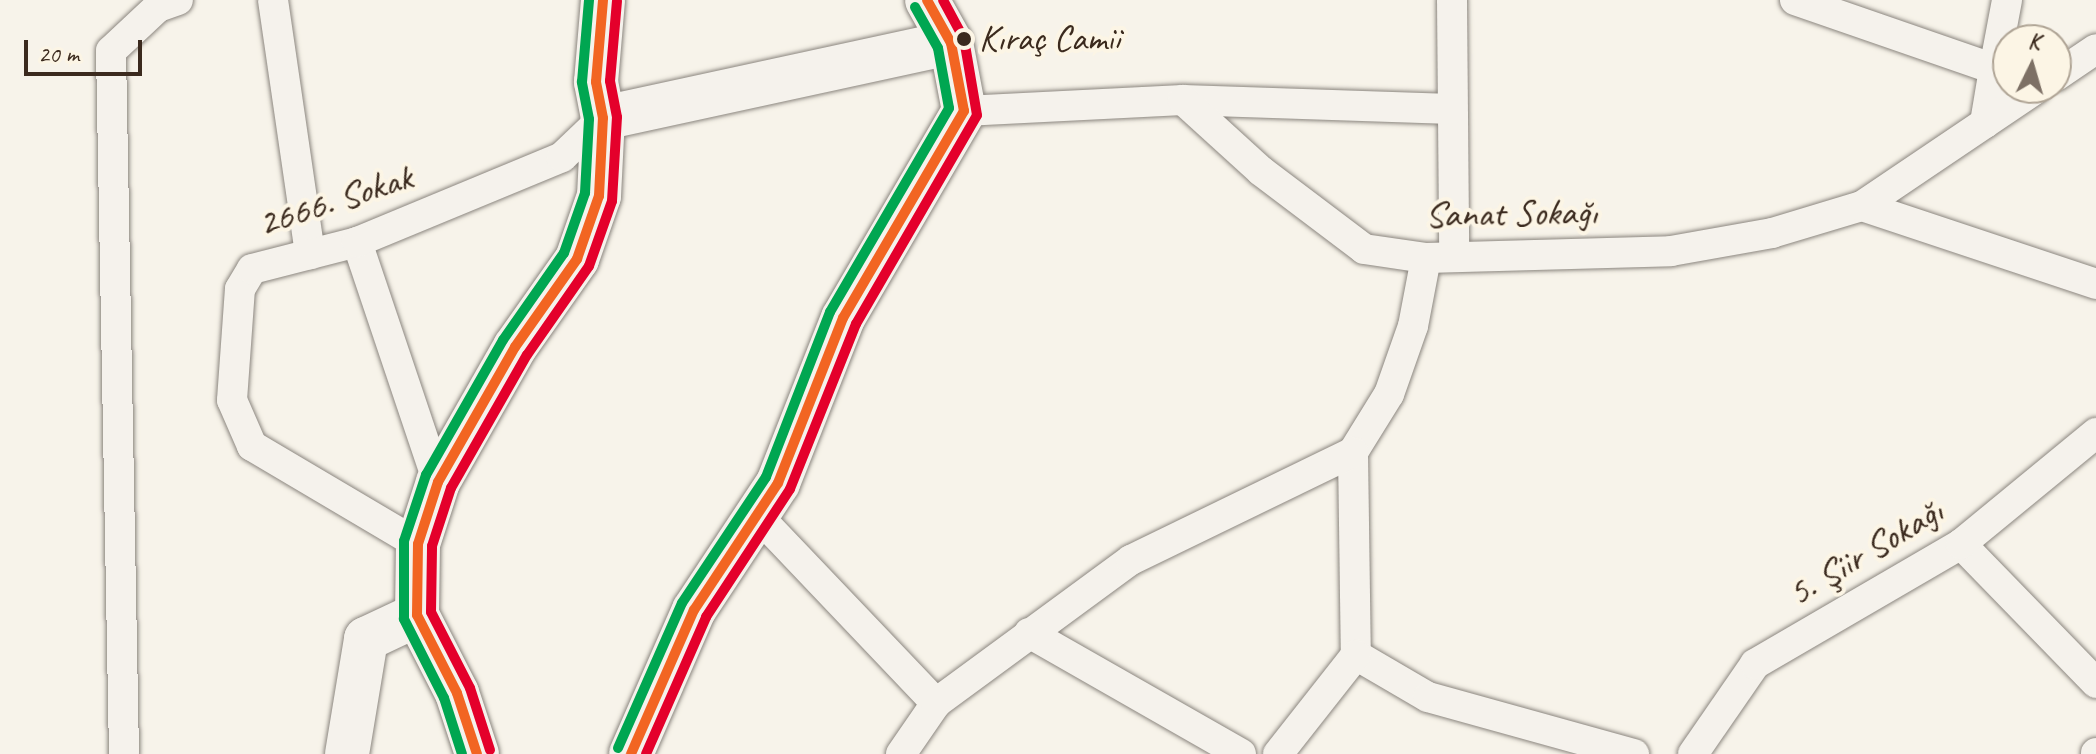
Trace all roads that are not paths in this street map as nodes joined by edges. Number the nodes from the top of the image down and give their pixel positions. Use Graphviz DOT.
graph roads {
  1 [pos="178,0"];
  2 [pos="273,0"];
  3 [pos="603,0"];
  4 [pos="927,0"];
  5 [pos="1452,0"];
  6 [pos="2007,0"];
  7 [pos="1802,1"];
  8 [pos="2002,24"];
  9 [pos="951,43"];
  10 [pos="2096,49"];
  11 [pos="2072,65"];
  12 [pos="1992,68"];
  13 [pos="1992,81"];
  14 [pos="1183,100"];
  15 [pos="2013,104"];
  16 [pos="1452,109"];
  17 [pos="964,111"];
  18 [pos="603,118"];
  19 [pos="1985,123"];
  20 [pos="1862,206"];
  21 [pos="357,242"];
  22 [pos="310,254"];
  23 [pos="1440,256"];
  24 [pos="2096,284"];
  25 [pos="2096,433"];
  26 [pos="1353,452"];
  27 [pos="438,482"];
  28 [pos="757,515"];
  29 [pos="418,544"];
  30 [pos="1961,544"];
  31 [pos="417,615"];
  32 [pos="1029,633"];
  33 [pos="1356,655"];
  34 [pos="2096,683"];
  35 [pos="936,703"];
  36 [pos="912,750"];
  37 [pos="124,754"];
  38 [pos="347,754"];
  39 [pos="477,754"];
  40 [pos="631,754"];
  41 [pos="1241,754"];
  42 [pos="1278,754"];
  43 [pos="1634,754"];
  44 [pos="1693,754"];
  1 -- 37 [label="street"];
  2 -- 22 [label="street"];
  3 -- 18 [label="street"];
  4 -- 9 [label="street"];
  5 -- 16 [label="street"];
  6 -- 8 [label="street"];
  7 -- 12 [label="street"];
  9 -- 17 [label="street"];
  9 -- 18 [label="street"];
  10 -- 11 [label="street"];
  13 -- 19 [label="street"];
  14 -- 16 [label="street"];
  14 -- 17 [label="street"];
  14 -- 23 [label="street, Sanat Sokağı"];
  15 -- 19 [label="street, Sanat Sokağı"];
  16 -- 23 [label="street"];
  17 -- 28 [label="street"];
  18 -- 21 [label="street, 2666. Sokak"];
  18 -- 27 [label="street"];
  19 -- 20 [label="street, Sanat Sokağı"];
  20 -- 23 [label="street, Sanat Sokağı"];
  20 -- 24 [label="street"];
  21 -- 22 [label="street, 2666. Sokak"];
  21 -- 27 [label="street"];
  22 -- 29 [label="street, 2666. Sokak"];
  23 -- 26 [label="street"];
  25 -- 30 [label="street, 5. Şiir Sokağı"];
  26 -- 32 [label="street"];
  26 -- 33 [label="street"];
  27 -- 29 [label="street"];
  28 -- 35 [label="street"];
  28 -- 40 [label="street"];
  29 -- 31 [label="street"];
  30 -- 34 [label="street"];
  30 -- 44 [label="street, 5. Şiir Sokağı"];
  31 -- 38 [label="street"];
  31 -- 39 [label="street"];
  32 -- 35 [label="street"];
  32 -- 41 [label="street"];
  33 -- 42 [label="street"];
  33 -- 43 [label="street"];
  35 -- 36 [label="street"];
}
